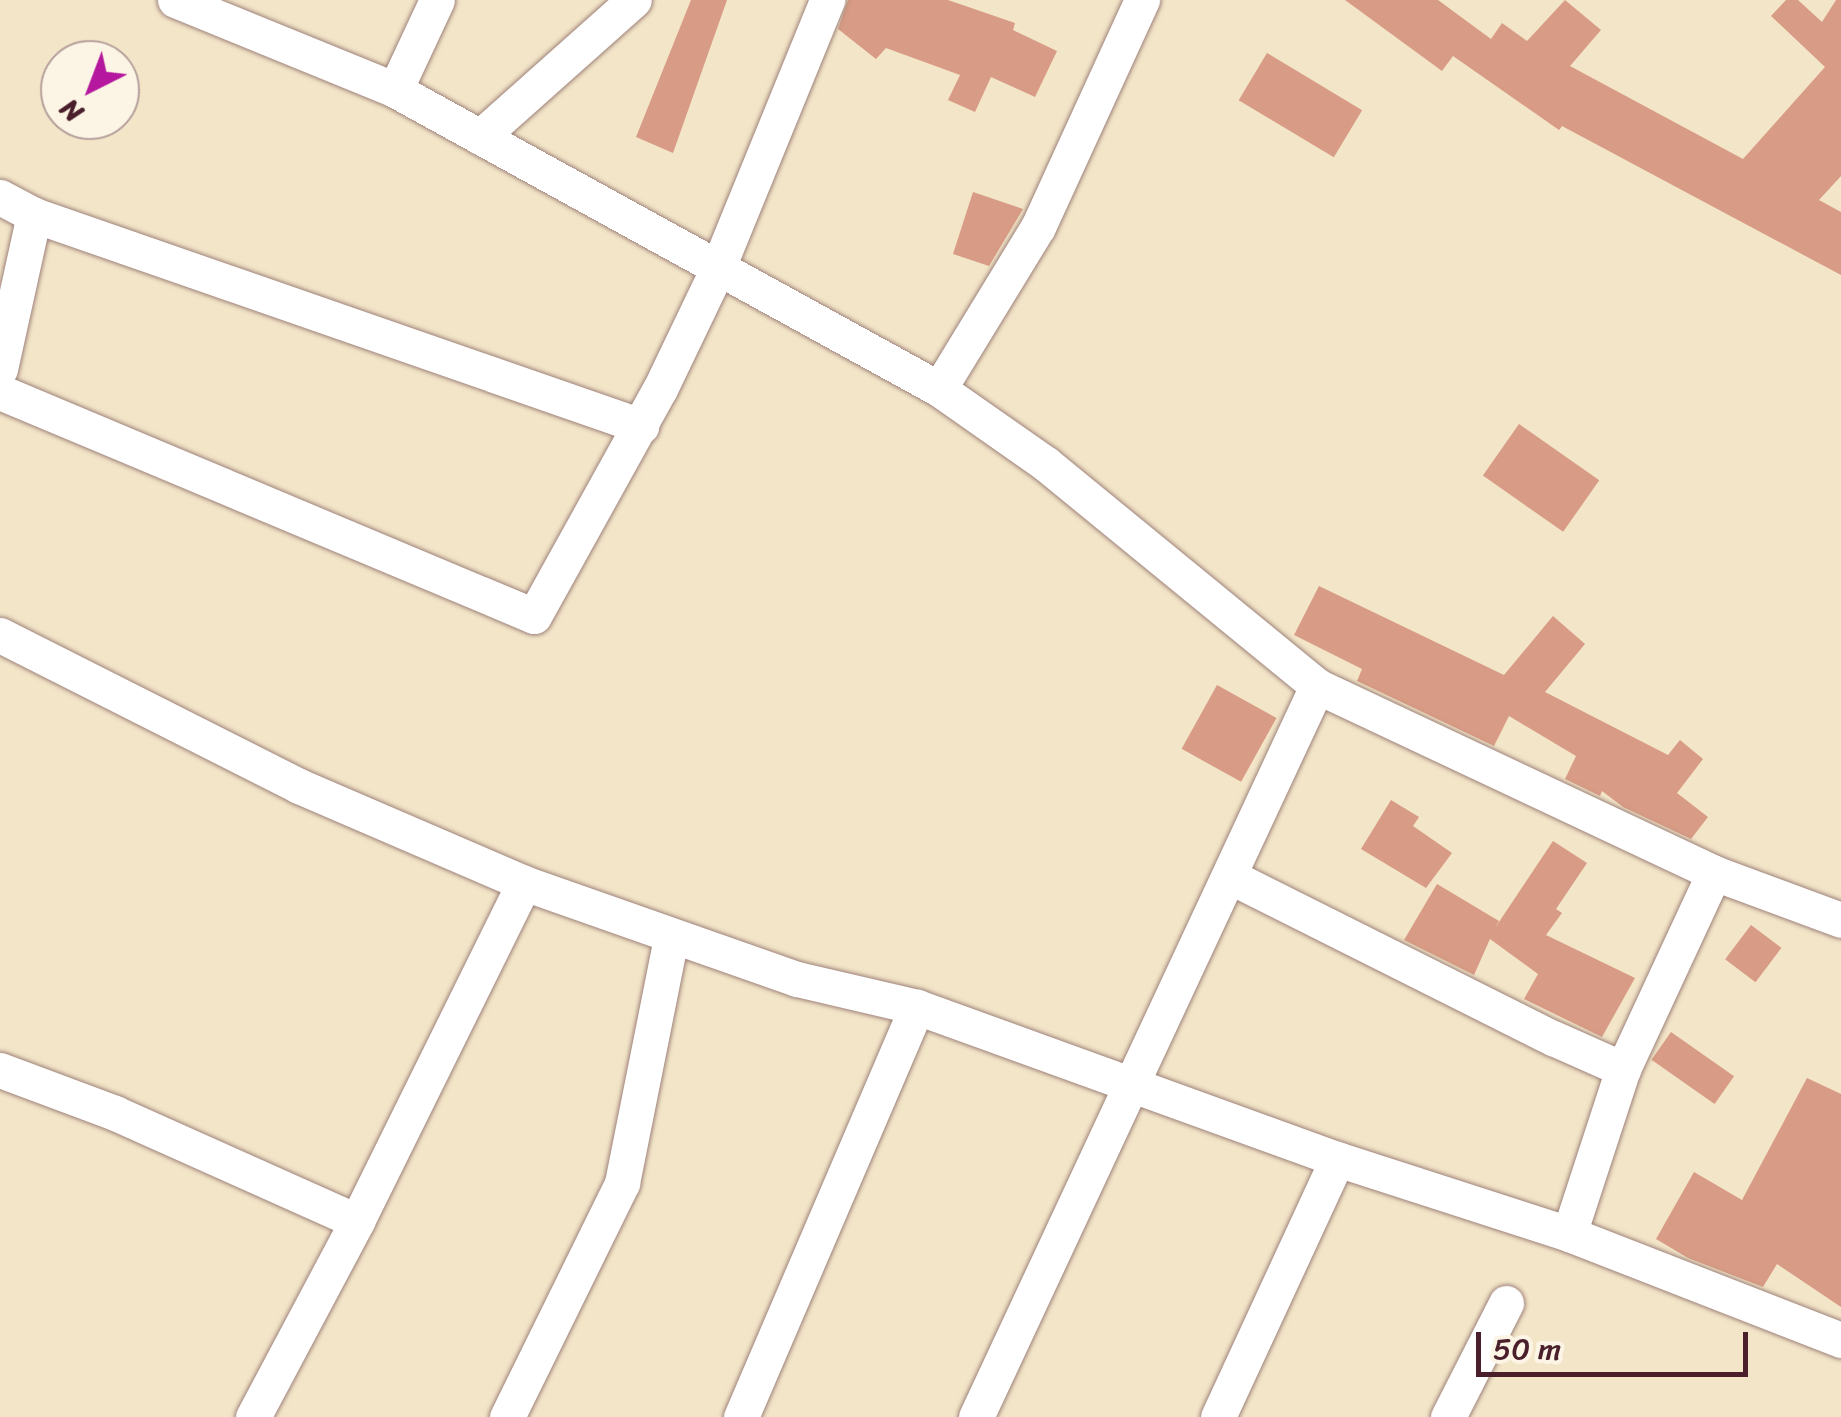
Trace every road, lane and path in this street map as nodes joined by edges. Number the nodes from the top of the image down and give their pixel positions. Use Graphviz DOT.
graph roads {
  1 [pos="174,0"];
  2 [pos="438,0"];
  3 [pos="634,0"];
  4 [pos="827,0"];
  5 [pos="1142,0"];
  6 [pos="395,90"];
  7 [pos="480,137"];
  8 [pos="0,197"];
  9 [pos="34,215"];
  10 [pos="717,270"];
  11 [pos="0,369"];
  12 [pos="939,389"];
  13 [pos="0,392"];
  14 [pos="642,426"];
  15 [pos="0,635"];
  16 [pos="1317,686"];
  17 [pos="1714,874"];
  18 [pos="1231,877"];
  19 [pos="524,883"];
  20 [pos="1841,920"];
  21 [pos="671,938"];
  22 [pos="916,1007"];
  23 [pos="1623,1069"];
  24 [pos="0,1070"];
  25 [pos="1135,1084"];
  26 [pos="1337,1159"];
  27 [pos="357,1220"];
  28 [pos="1569,1234"];
  29 [pos="1506,1304"];
  30 [pos="1841,1340"];
  31 [pos="253,1417"];
  32 [pos="507,1417"];
  33 [pos="741,1417"];
  34 [pos="976,1417"];
  35 [pos="1218,1417"];
  36 [pos="1448,1417"];
  1 -- 6 [label="street"];
  2 -- 6 [label="street"];
  3 -- 7 [label="street"];
  4 -- 10 [label="street"];
  5 -- 12 [label="street"];
  6 -- 7 [label="street"];
  7 -- 10 [label="street"];
  8 -- 9 [label="street"];
  9 -- 11 [label="street"];
  9 -- 14 [label="street"];
  10 -- 12 [label="street"];
  10 -- 14 [label="street"];
  12 -- 16 [label="street"];
  13 -- 14 [label="street"];
  15 -- 19 [label="street"];
  16 -- 17 [label="street"];
  16 -- 18 [label="street"];
  17 -- 20 [label="street"];
  17 -- 23 [label="street"];
  18 -- 23 [label="street"];
  18 -- 25 [label="street"];
  19 -- 21 [label="street"];
  19 -- 27 [label="street"];
  21 -- 22 [label="street"];
  21 -- 32 [label="street"];
  22 -- 25 [label="street"];
  22 -- 33 [label="street"];
  23 -- 28 [label="street"];
  24 -- 27 [label="street"];
  25 -- 26 [label="street"];
  25 -- 34 [label="street"];
  26 -- 28 [label="street"];
  26 -- 35 [label="street"];
  27 -- 31 [label="street"];
  28 -- 30 [label="street"];
  29 -- 36 [label="street"];
}
